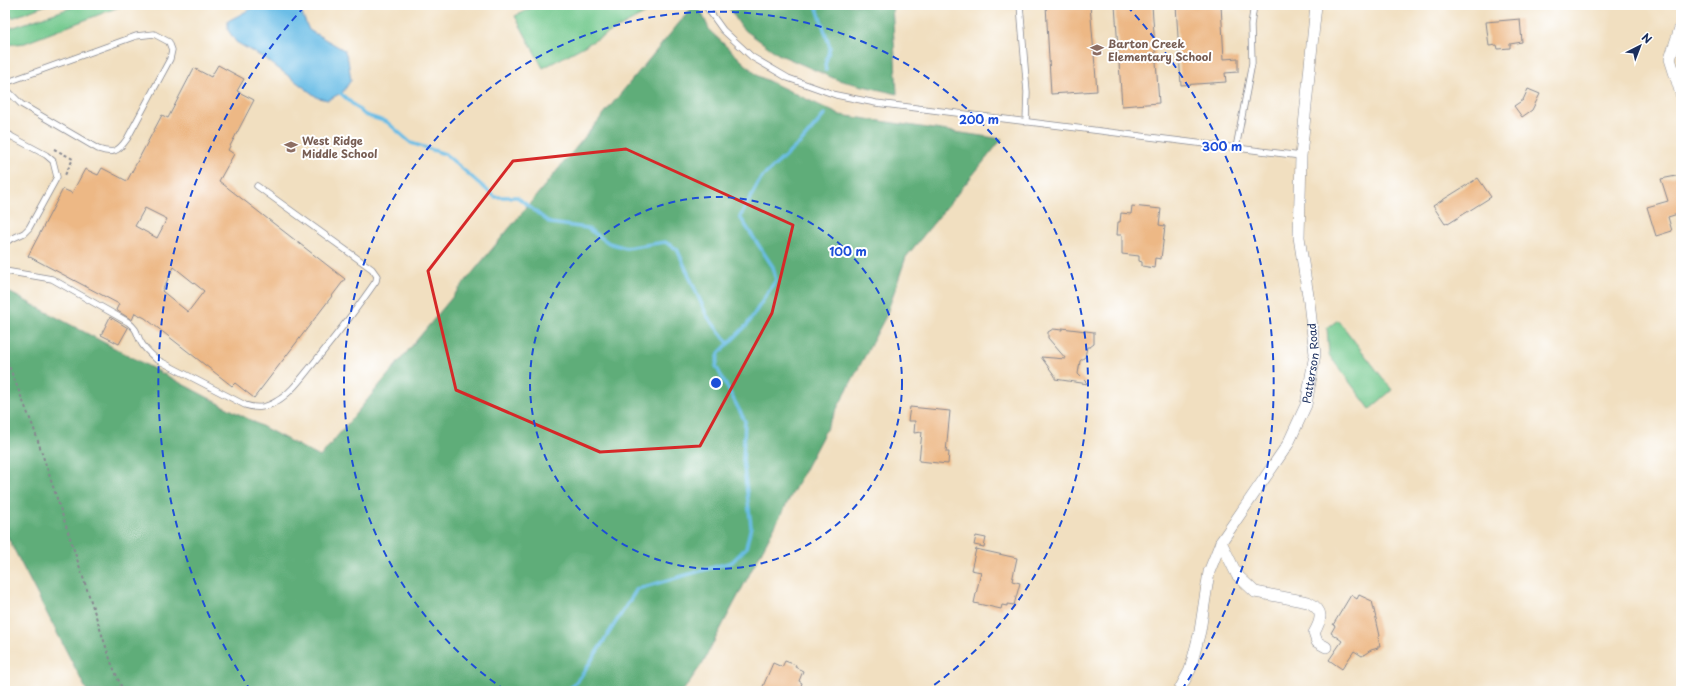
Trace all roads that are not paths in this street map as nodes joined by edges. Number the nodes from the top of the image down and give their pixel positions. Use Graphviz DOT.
graph roads {
  1 [pos="705,5"];
  2 [pos="1020,5"];
  3 [pos="1254,5"];
  4 [pos="1316,5"];
  5 [pos="1681,25"];
  6 [pos="5,83"];
  7 [pos="5,88"];
  8 [pos="1681,94"];
  9 [pos="1026,122"];
  10 [pos="7,134"];
  11 [pos="5,143"];
  12 [pos="1236,148"];
  13 [pos="1301,156"];
  14 [pos="257,186"];
  15 [pos="5,242"];
  16 [pos="5,271"];
  17 [pos="1221,542"];
  18 [pos="1326,647"];
  19 [pos="1179,691"];
  1 -- 9 [label="lane"];
  2 -- 9 [label="lane"];
  3 -- 12 [label="lane"];
  4 -- 13 [label="street, Patterson Road"];
  5 -- 8 [label="street"];
  6 -- 7 [label="lane"];
  9 -- 12 [label="lane"];
  10 -- 11 [label="lane"];
  10 -- 15 [label="lane"];
  12 -- 13 [label="lane"];
  13 -- 17 [label="street, Patterson Road"];
  14 -- 16 [label="lane"];
  17 -- 18 [label="street"];
  17 -- 19 [label="street, Patterson Road"];
}
